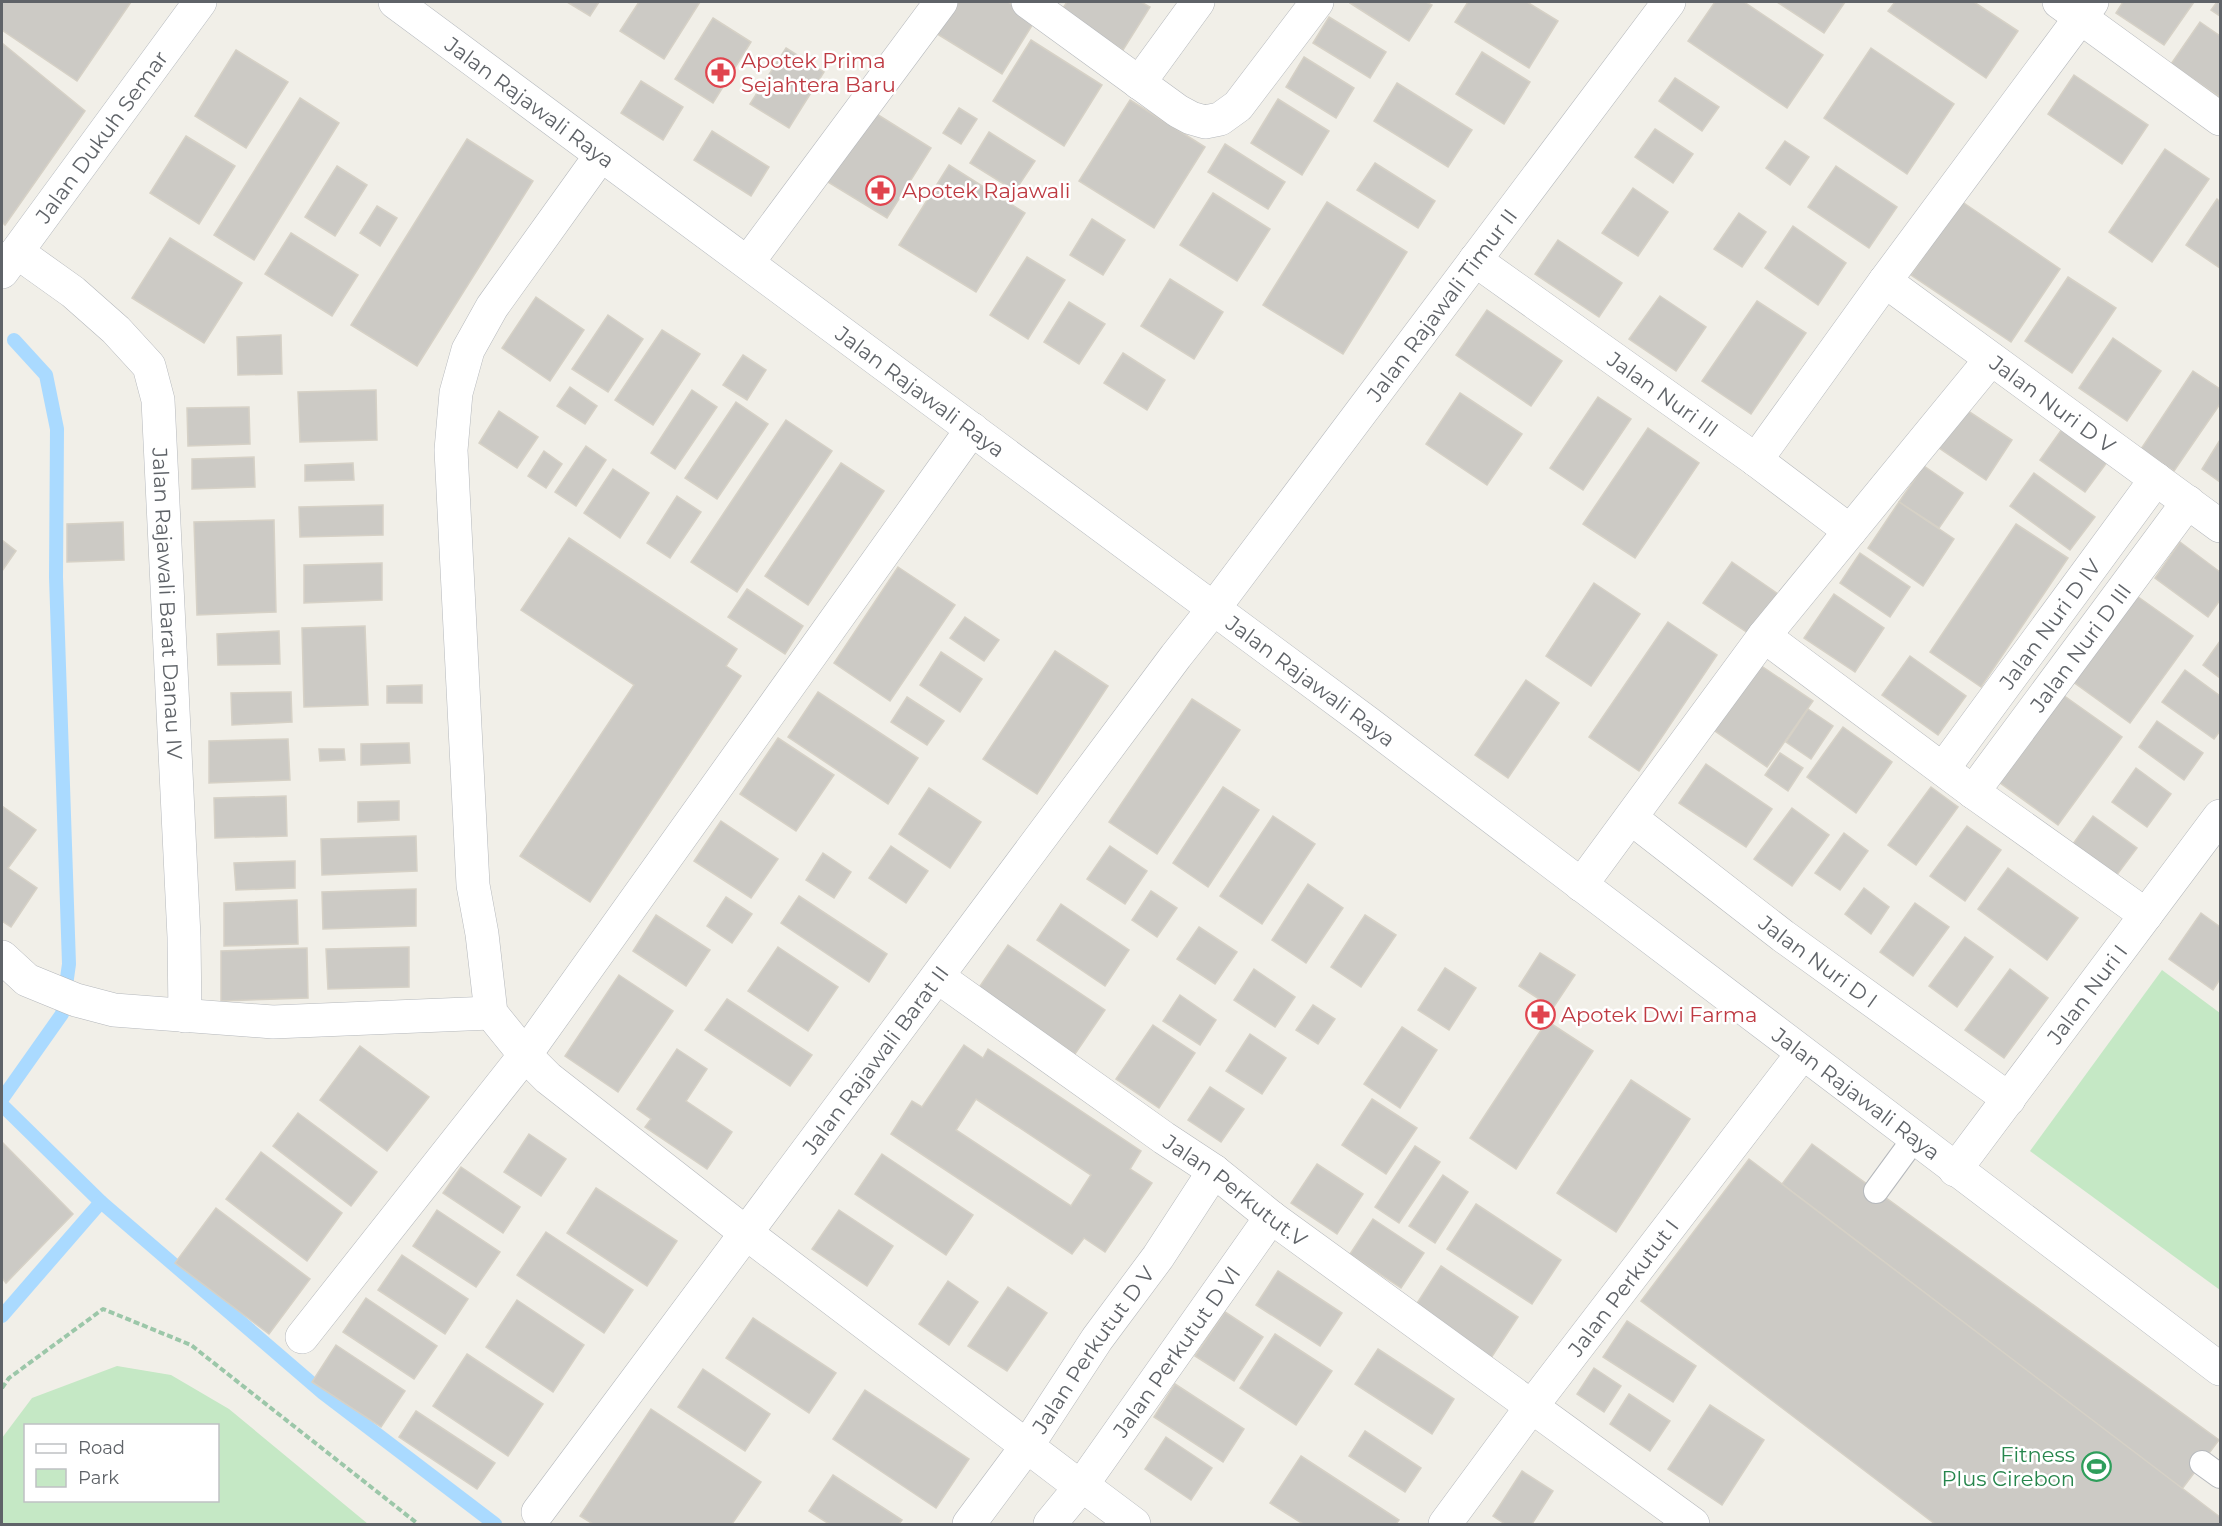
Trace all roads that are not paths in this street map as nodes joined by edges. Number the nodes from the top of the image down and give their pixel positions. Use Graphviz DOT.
graph roads {
  1 [pos="200,2"];
  2 [pos="395,2"];
  3 [pos="941,2"];
  4 [pos="1028,2"];
  5 [pos="1198,2"];
  6 [pos="1317,2"];
  7 [pos="1669,2"];
  8 [pos="2077,7"];
  9 [pos="1139,83"];
  10 [pos="2220,119"];
  11 [pos="601,156"];
  12 [pos="1475,260"];
  13 [pos="9,262"];
  14 [pos="748,262"];
  15 [pos="1885,281"];
  16 [pos="1991,359"];
  17 [pos="972,429"];
  18 [pos="1756,460"];
  19 [pos="2156,479"];
  20 [pos="2188,502"];
  21 [pos="2220,526"];
  22 [pos="1850,531"];
  23 [pos="1214,608"];
  24 [pos="1764,636"];
  25 [pos="1943,769"];
  26 [pos="1973,792"];
  27 [pos="2220,816"];
  28 [pos="1631,818"];
  29 [pos="1581,885"];
  30 [pos="2146,915"];
  31 [pos="10,971"];
  32 [pos="938,977"];
  33 [pos="491,1013"];
  34 [pos="184,1016"];
  35 [pos="1802,1054"];
  36 [pos="525,1055"];
  37 [pos="2009,1099"];
  38 [pos="1914,1139"];
  39 [pos="1955,1170"];
  40 [pos="1214,1171"];
  41 [pos="1876,1191"];
  42 [pos="1271,1217"];
  43 [pos="746,1233"];
  44 [pos="303,1337"];
  45 [pos="2220,1369"];
  46 [pos="1532,1406"];
  47 [pos="1027,1446"];
  48 [pos="1082,1485"];
  49 [pos="538,1512"];
  50 [pos="969,1524"];
  51 [pos="1050,1524"];
  52 [pos="1134,1524"];
  53 [pos="1445,1524"];
  54 [pos="1693,1524"];
  1 -- 13 [label="street, Jalan Dukuh Semar"];
  2 -- 11 [label="street, Jalan Rajawali Raya"];
  3 -- 14 [label="street"];
  4 -- 9 [label="street"];
  5 -- 9 [label="street"];
  6 -- 9 [label="street"];
  7 -- 12 [label="street, Jalan Rajawali Timur II"];
  8 -- 10 [label="street"];
  8 -- 15 [label="street"];
  11 -- 14 [label="street, Jalan Rajawali Raya"];
  11 -- 33 [label="street"];
  12 -- 18 [label="street, Jalan Nuri III"];
  12 -- 23 [label="street, Jalan Rajawali Timur II"];
  13 -- 34 [label="street, Jalan Rajawali Barat Danau IV"];
  14 -- 17 [label="street, Jalan Rajawali Raya"];
  15 -- 16 [label="street, Jalan Nuri D V"];
  15 -- 18 [label="street"];
  16 -- 19 [label="street, Jalan Nuri D V"];
  16 -- 22 [label="street"];
  17 -- 23 [label="street, Jalan Rajawali Raya"];
  17 -- 36 [label="street"];
  18 -- 22 [label="street, Jalan Nuri III"];
  19 -- 20 [label="street, Jalan Nuri D V"];
  19 -- 25 [label="street, Jalan Nuri D IV"];
  20 -- 21 [label="street, Jalan Nuri D V"];
  20 -- 26 [label="street, Jalan Nuri D III"];
  22 -- 24 [label="street"];
  23 -- 29 [label="street, Jalan Rajawali Raya"];
  23 -- 32 [label="street, Jalan Rajawali Barat II"];
  24 -- 25 [label="street"];
  24 -- 28 [label="street"];
  25 -- 26 [label="street"];
  26 -- 30 [label="street"];
  27 -- 30 [label="street, Jalan Nuri I"];
  28 -- 29 [label="street"];
  28 -- 37 [label="street, Jalan Nuri D I"];
  29 -- 35 [label="street, Jalan Rajawali Raya"];
  30 -- 37 [label="street, Jalan Nuri I"];
  31 -- 34 [label="street"];
  32 -- 40 [label="street, Jalan Perkutut.V"];
  32 -- 43 [label="street, Jalan Rajawali Barat II"];
  33 -- 34 [label="street"];
  33 -- 36 [label="street"];
  35 -- 38 [label="street, Jalan Rajawali Raya"];
  35 -- 46 [label="street, Jalan Perkutut I"];
  36 -- 43 [label="street"];
  36 -- 44 [label="street"];
  37 -- 39 [label="street, Jalan Nuri I"];
  38 -- 39 [label="street, Jalan Rajawali Raya"];
  38 -- 41 [label="lane"];
  39 -- 45 [label="street, Jalan Rajawali Raya"];
  40 -- 42 [label="street, Jalan Perkutut.V"];
  40 -- 47 [label="street, Jalan Perkutut D V"];
  42 -- 46 [label="street, Jalan Perkutut.V"];
  42 -- 48 [label="street, Jalan Perkutut D VI"];
  43 -- 47 [label="street"];
  43 -- 49 [label="street, Jalan Rajawali Barat II"];
  46 -- 53 [label="street, Jalan Perkutut I"];
  46 -- 54 [label="street, Jalan Perkutut.V"];
  47 -- 48 [label="street"];
  47 -- 50 [label="street, Jalan Perkutut D V"];
  48 -- 51 [label="street"];
  48 -- 52 [label="street"];
}
